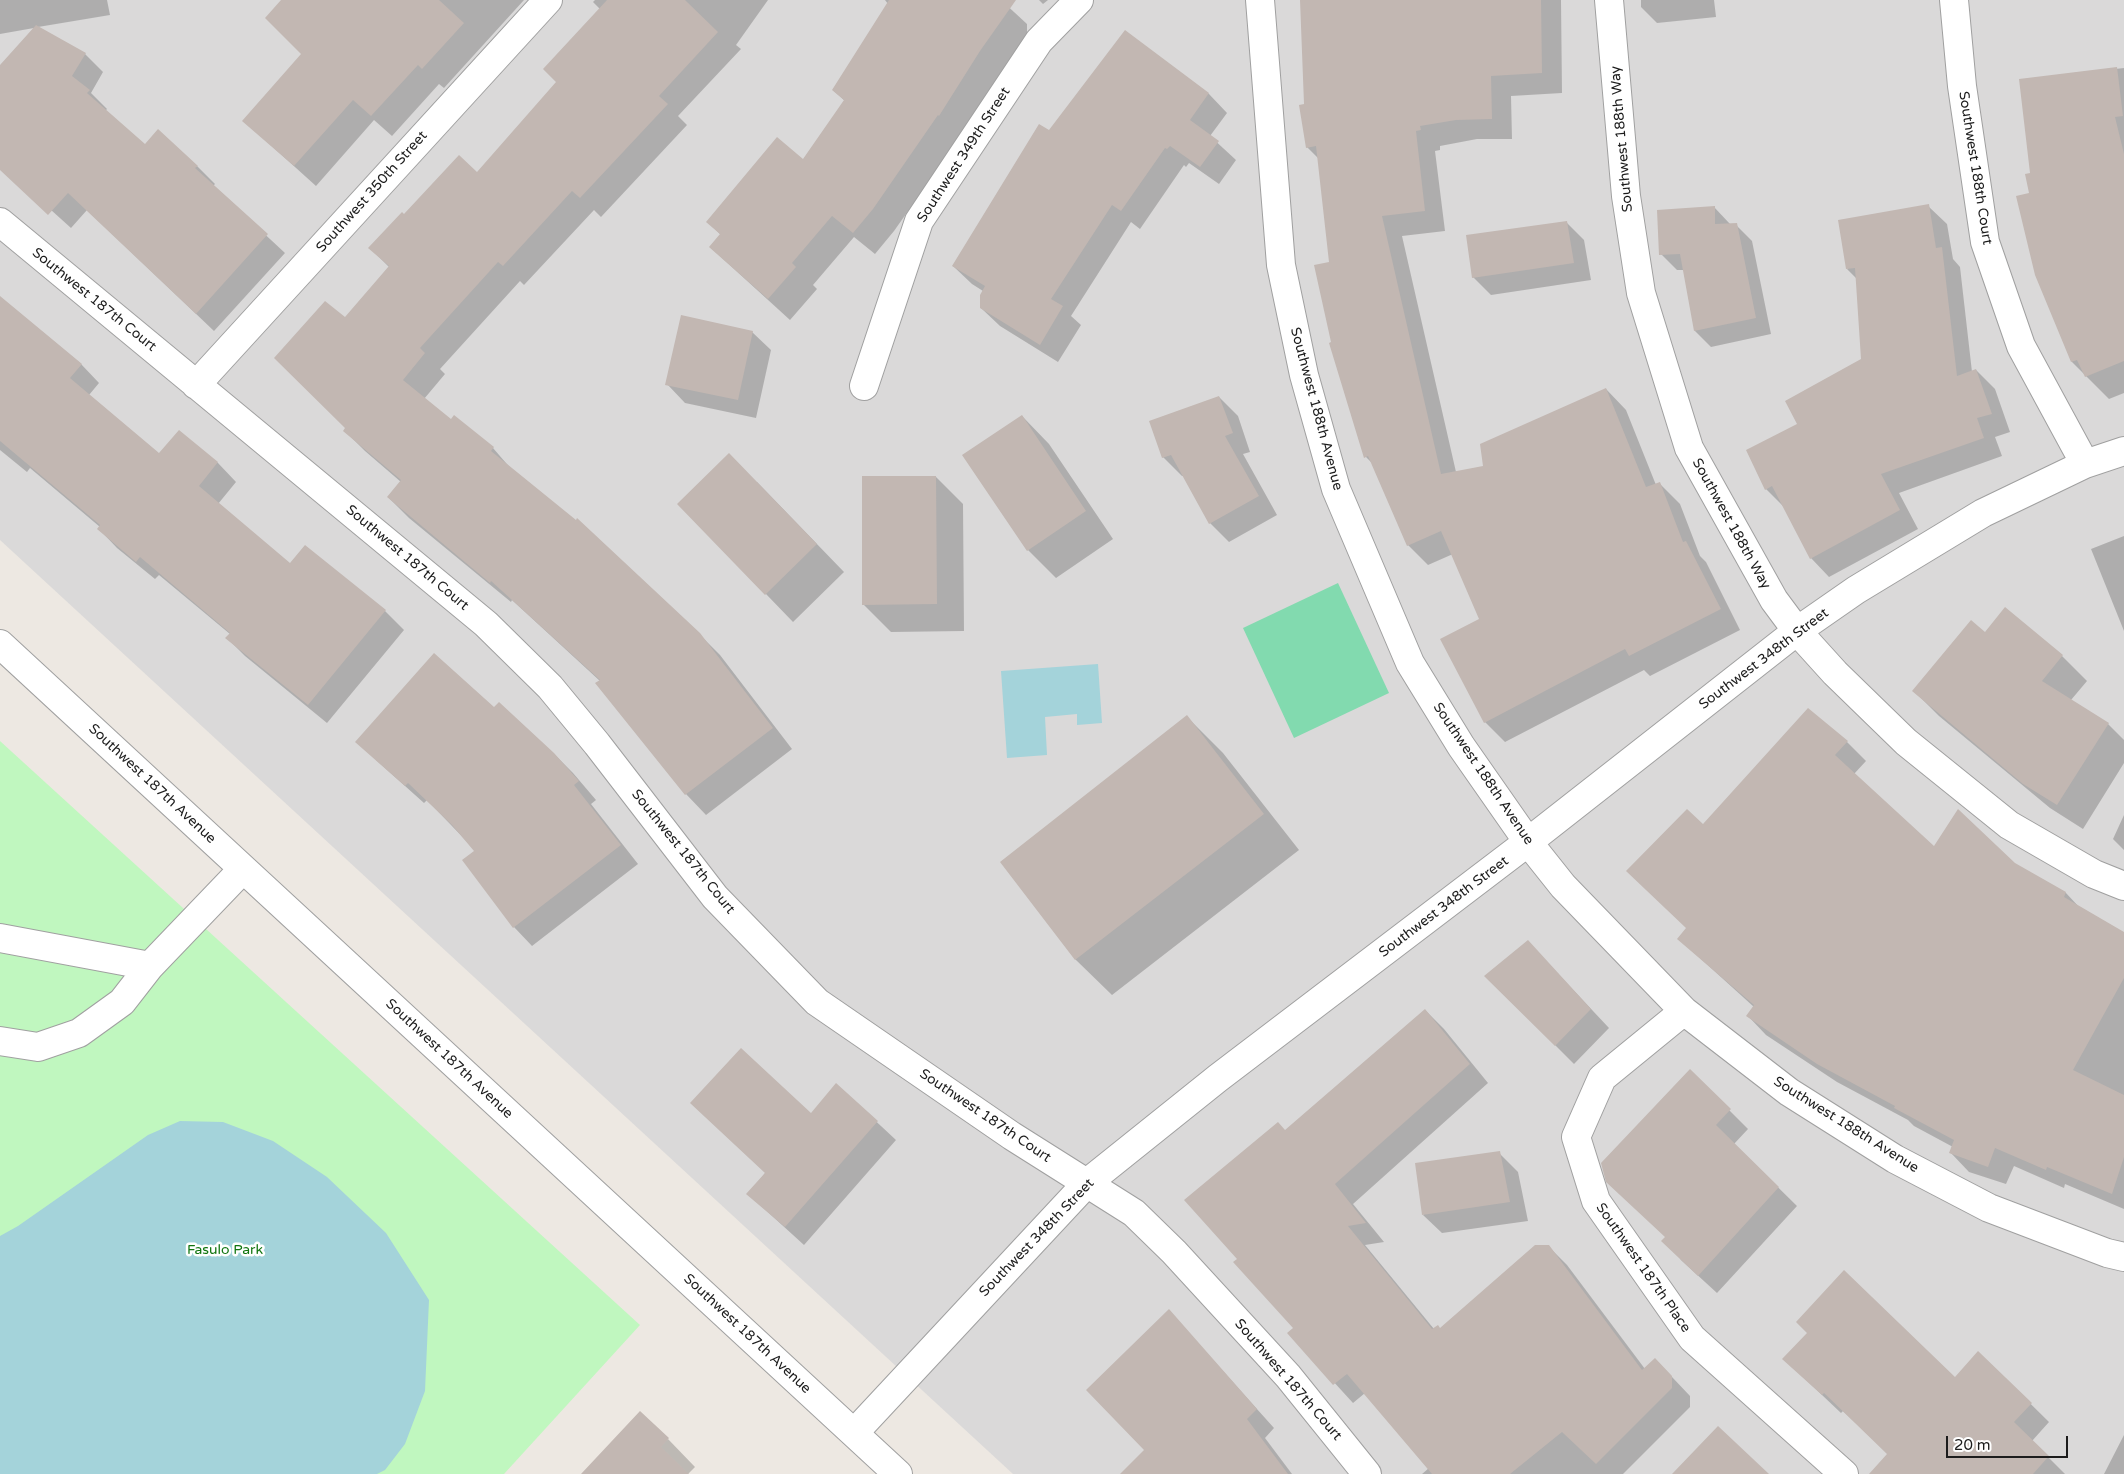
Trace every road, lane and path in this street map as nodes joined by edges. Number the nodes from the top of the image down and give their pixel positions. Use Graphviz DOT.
graph roads {
  1 [pos="548,0"];
  2 [pos="1078,0"];
  3 [pos="1260,0"];
  4 [pos="1609,0"];
  5 [pos="1954,0"];
  6 [pos="0,222"];
  7 [pos="196,385"];
  8 [pos="864,386"];
  9 [pos="2124,451"];
  10 [pos="2085,464"];
  11 [pos="1797,632"];
  12 [pos="0,644"];
  13 [pos="1528,842"];
  14 [pos="243,869"];
  15 [pos="2124,886"];
  16 [pos="0,938"];
  17 [pos="150,966"];
  18 [pos="1684,1011"];
  19 [pos="0,1041"];
  20 [pos="1087,1183"];
  21 [pos="2124,1257"];
  22 [pos="854,1433"];
  23 [pos="898,1474"];
  24 [pos="1367,1474"];
  25 [pos="1844,1474"];
  1 -- 7 [label="street, Southwest 350th Street"];
  2 -- 8 [label="street, Southwest 349th Street"];
  3 -- 13 [label="street, Southwest 188th Avenue"];
  4 -- 11 [label="street, Southwest 188th Way"];
  5 -- 10 [label="street, Southwest 188th Court"];
  6 -- 7 [label="street, Southwest 187th Court"];
  7 -- 20 [label="street, Southwest 187th Court"];
  9 -- 10 [label="street, Southwest 348th Street"];
  10 -- 11 [label="street, Southwest 348th Street"];
  11 -- 13 [label="street, Southwest 348th Street"];
  11 -- 15 [label="street, Southwest 188th Way"];
  12 -- 14 [label="street, Southwest 187th Avenue"];
  13 -- 18 [label="street, Southwest 188th Avenue"];
  13 -- 20 [label="street, Southwest 348th Street"];
  14 -- 17 [label="street"];
  14 -- 22 [label="street, Southwest 187th Avenue"];
  16 -- 17 [label="street"];
  17 -- 19 [label="street"];
  18 -- 21 [label="street, Southwest 188th Avenue"];
  18 -- 25 [label="street, Southwest 187th Place"];
  20 -- 22 [label="street, Southwest 348th Street"];
  20 -- 24 [label="street, Southwest 187th Court"];
  22 -- 23 [label="street, Southwest 187th Avenue"];
}
